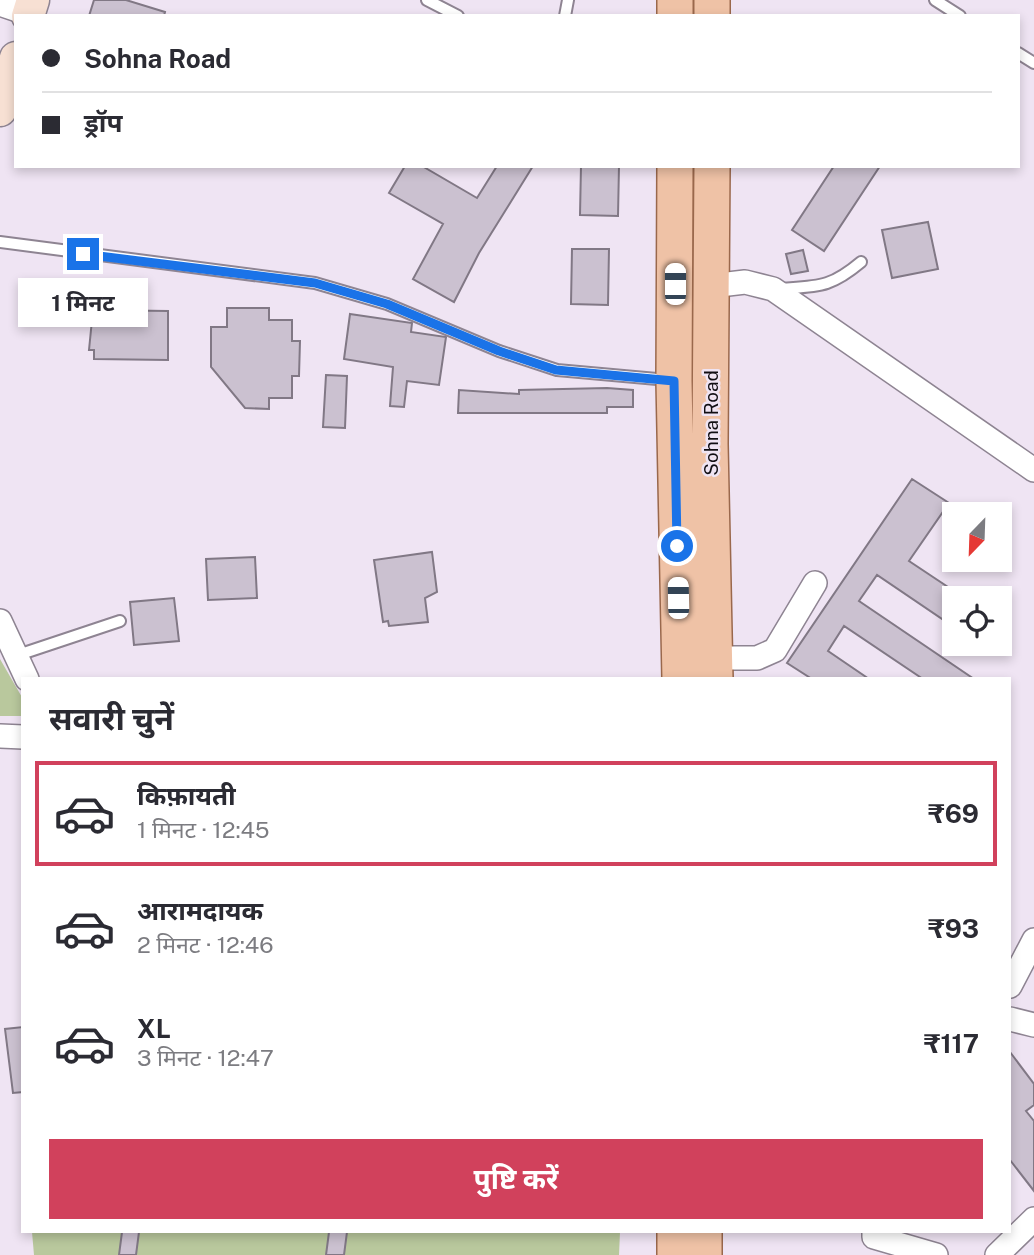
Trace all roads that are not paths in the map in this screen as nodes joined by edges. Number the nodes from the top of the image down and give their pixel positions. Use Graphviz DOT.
graph roads {
  1 [pos="427,0"];
  2 [pos="935,0"];
  3 [pos="454,14"];
  4 [pos="957,14"];
  5 [pos="14,64"];
  6 [pos="0,110"];
  7 [pos="675,168"];
  8 [pos="712,168"];
  9 [pos="0,242"];
  10 [pos="861,262"];
  11 [pos="711,286"];
  12 [pos="773,289"];
  13 [pos="674,381"];
  14 [pos="1034,470"];
  15 [pos="815,583"];
  16 [pos="0,621"];
  17 [pos="120,621"];
  18 [pos="18,655"];
  19 [pos="715,669"];
  20 [pos="26,677"];
  21 [pos="680,677"];
  22 [pos="0,736"];
  23 [pos="21,737"];
  24 [pos="1034,940"];
  25 [pos="1011,984"];
  26 [pos="1034,1219"];
  27 [pos="675,1233"];
  28 [pos="704,1233"];
  29 [pos="874,1233"];
  30 [pos="675,1255"];
  31 [pos="704,1255"];
  32 [pos="936,1255"];
  33 [pos="997,1255"];
  1 -- 3 [label="lane"];
  2 -- 4 [label="lane"];
  5 -- 6 [label="street"];
  7 -- 13 [label="main road, Sohna Road"];
  8 -- 11 [label="main road, Sohna Road"];
  9 -- 13 [label="lane"];
  10 -- 12 [label="lane"];
  11 -- 12 [label="street"];
  11 -- 19 [label="main road, Sohna Road"];
  12 -- 14 [label="street"];
  13 -- 21 [label="main road, Sohna Road"];
  15 -- 19 [label="street"];
  16 -- 18 [label="street"];
  17 -- 18 [label="lane"];
  18 -- 20 [label="street"];
  22 -- 23 [label="street"];
  24 -- 25 [label="street"];
  26 -- 33 [label="street"];
  27 -- 30 [label="main road"];
  28 -- 31 [label="main road"];
  29 -- 32 [label="street"];
}
